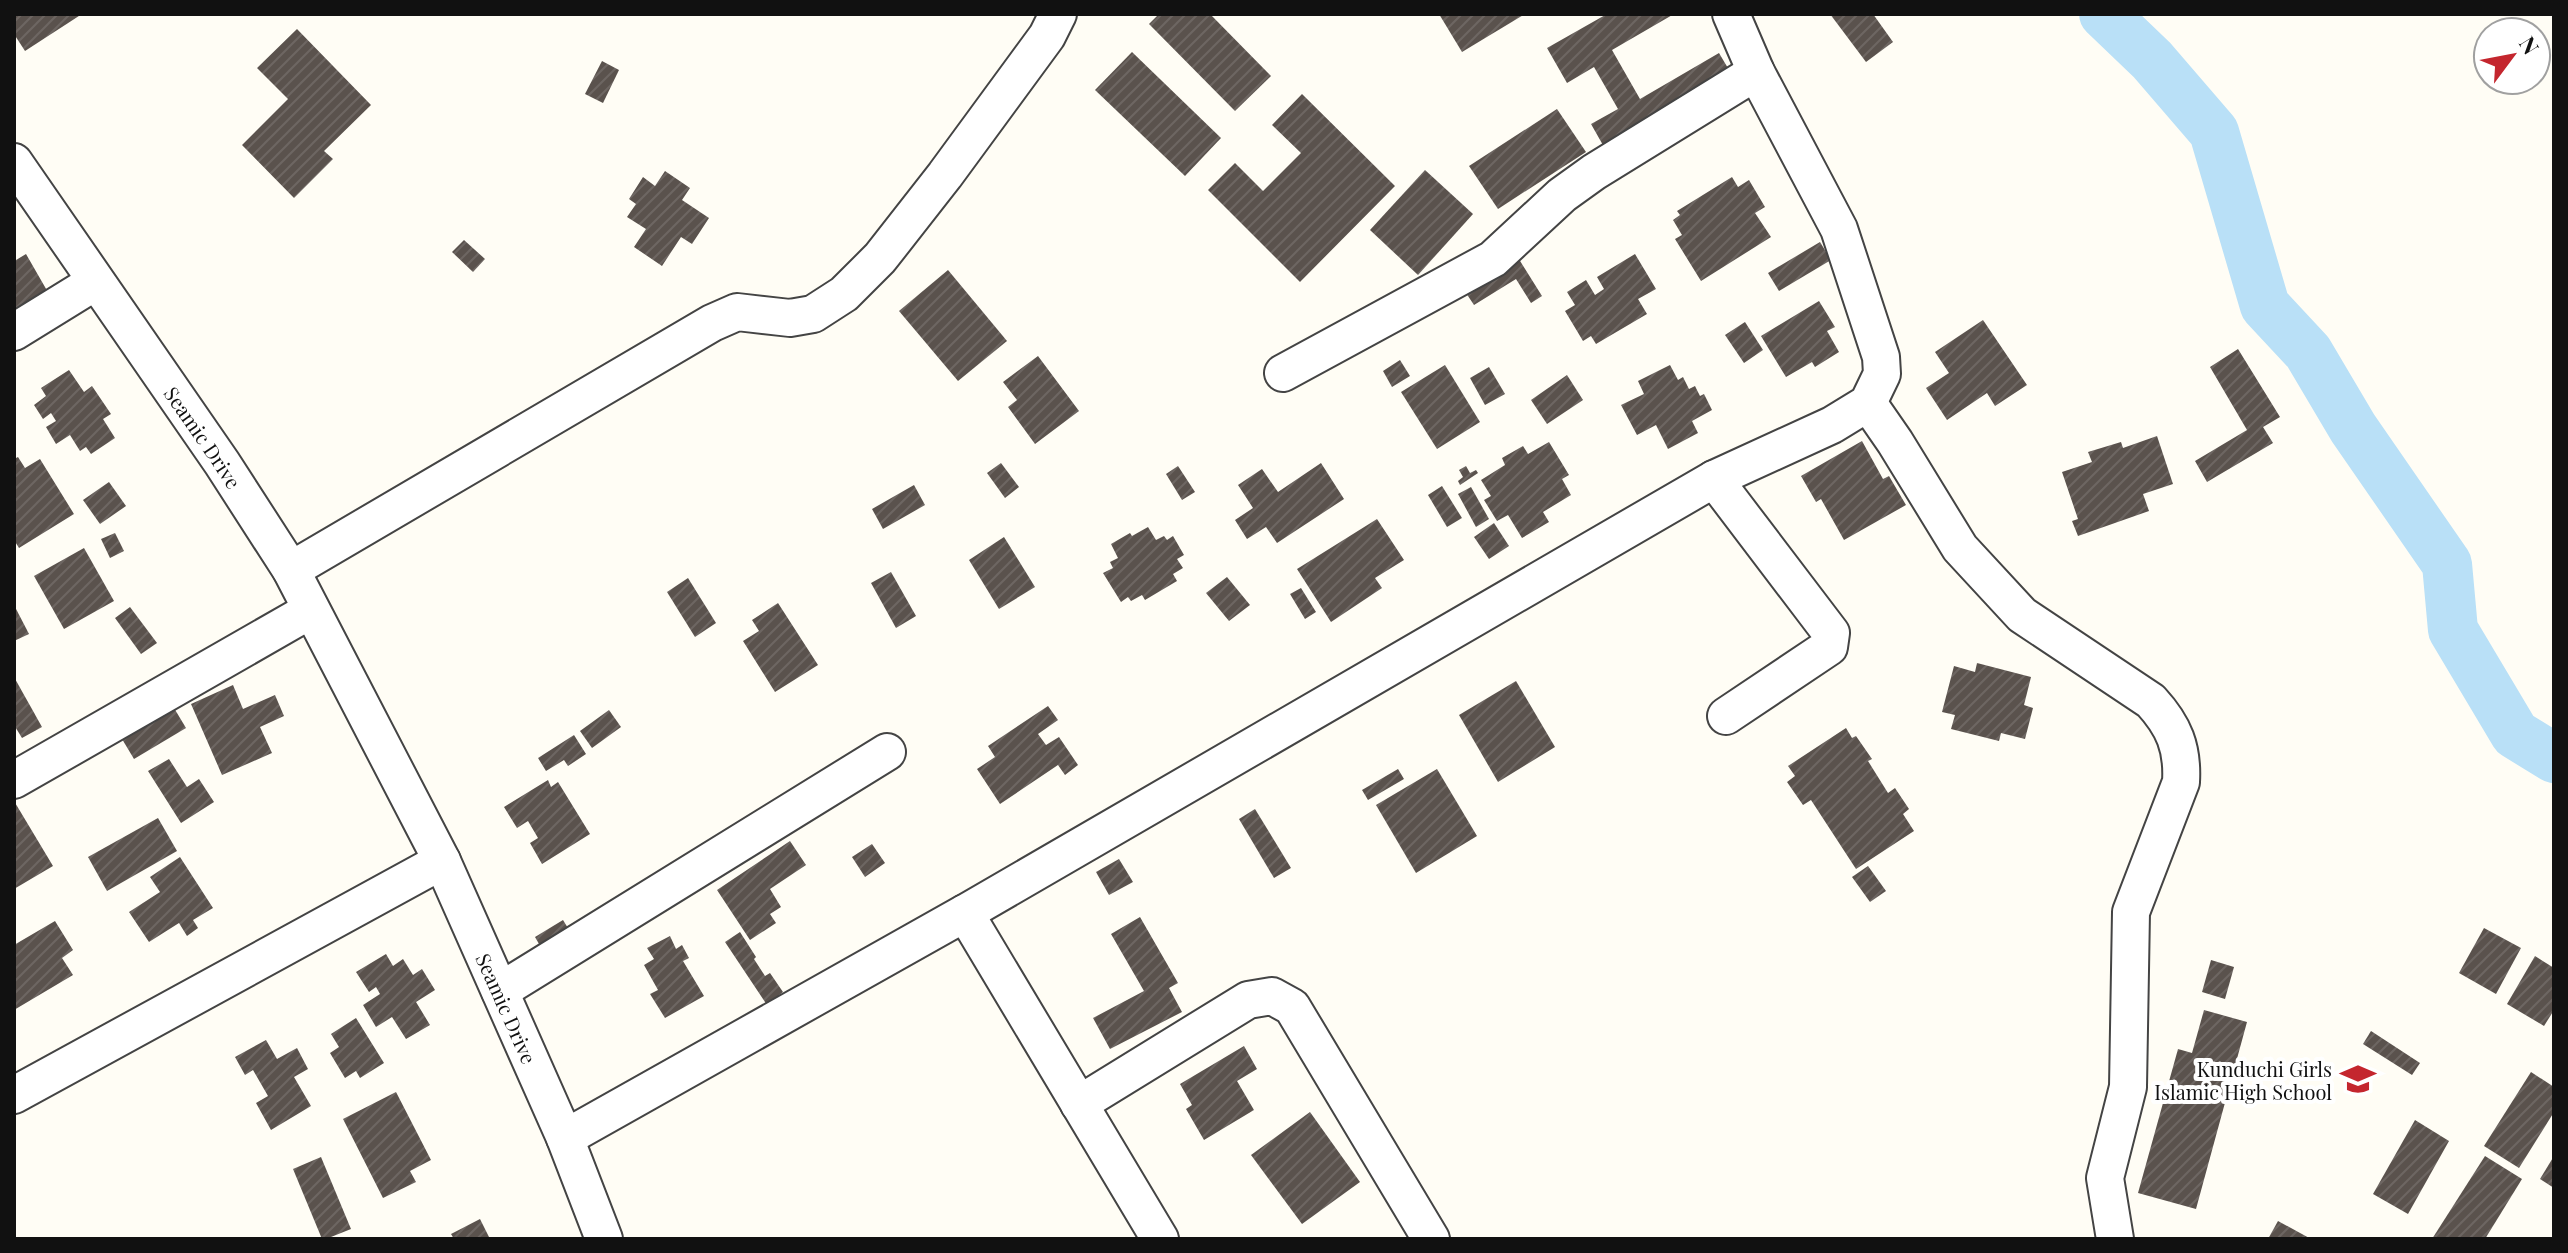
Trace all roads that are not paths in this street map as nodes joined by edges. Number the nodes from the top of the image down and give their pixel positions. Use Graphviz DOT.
graph roads {
  1 [pos="1058,14"];
  2 [pos="1731,14"];
  3 [pos="1756,72"];
  4 [pos="14,162"];
  5 [pos="95,282"];
  6 [pos="14,332"];
  7 [pos="1283,373"];
  8 [pos="1868,403"];
  9 [pos="1714,479"];
  10 [pos="291,570"];
  11 [pos="311,610"];
  12 [pos="1726,716"];
  13 [pos="887,752"];
  14 [pos="14,780"];
  15 [pos="442,861"];
  16 [pos="965,913"];
  17 [pos="500,991"];
  18 [pos="14,1095"];
  19 [pos="1079,1104"];
  20 [pos="565,1138"];
  21 [pos="604,1239"];
  22 [pos="1160,1239"];
  23 [pos="1431,1239"];
  24 [pos="2115,1239"];
  1 -- 10 [label="street"];
  2 -- 3 [label="street"];
  3 -- 7 [label="street"];
  3 -- 8 [label="street"];
  4 -- 5 [label="street, Seamic Drive"];
  5 -- 6 [label="street"];
  5 -- 10 [label="street, Seamic Drive"];
  8 -- 9 [label="street"];
  8 -- 24 [label="street"];
  9 -- 12 [label="street"];
  9 -- 16 [label="street"];
  10 -- 11 [label="street, Seamic Drive"];
  11 -- 14 [label="street"];
  11 -- 15 [label="street, Seamic Drive"];
  13 -- 17 [label="street"];
  15 -- 17 [label="street, Seamic Drive"];
  15 -- 18 [label="street"];
  16 -- 19 [label="street"];
  16 -- 20 [label="street"];
  17 -- 20 [label="street, Seamic Drive"];
  19 -- 22 [label="street"];
  19 -- 23 [label="street"];
  20 -- 21 [label="street, Seamic Drive"];
}
